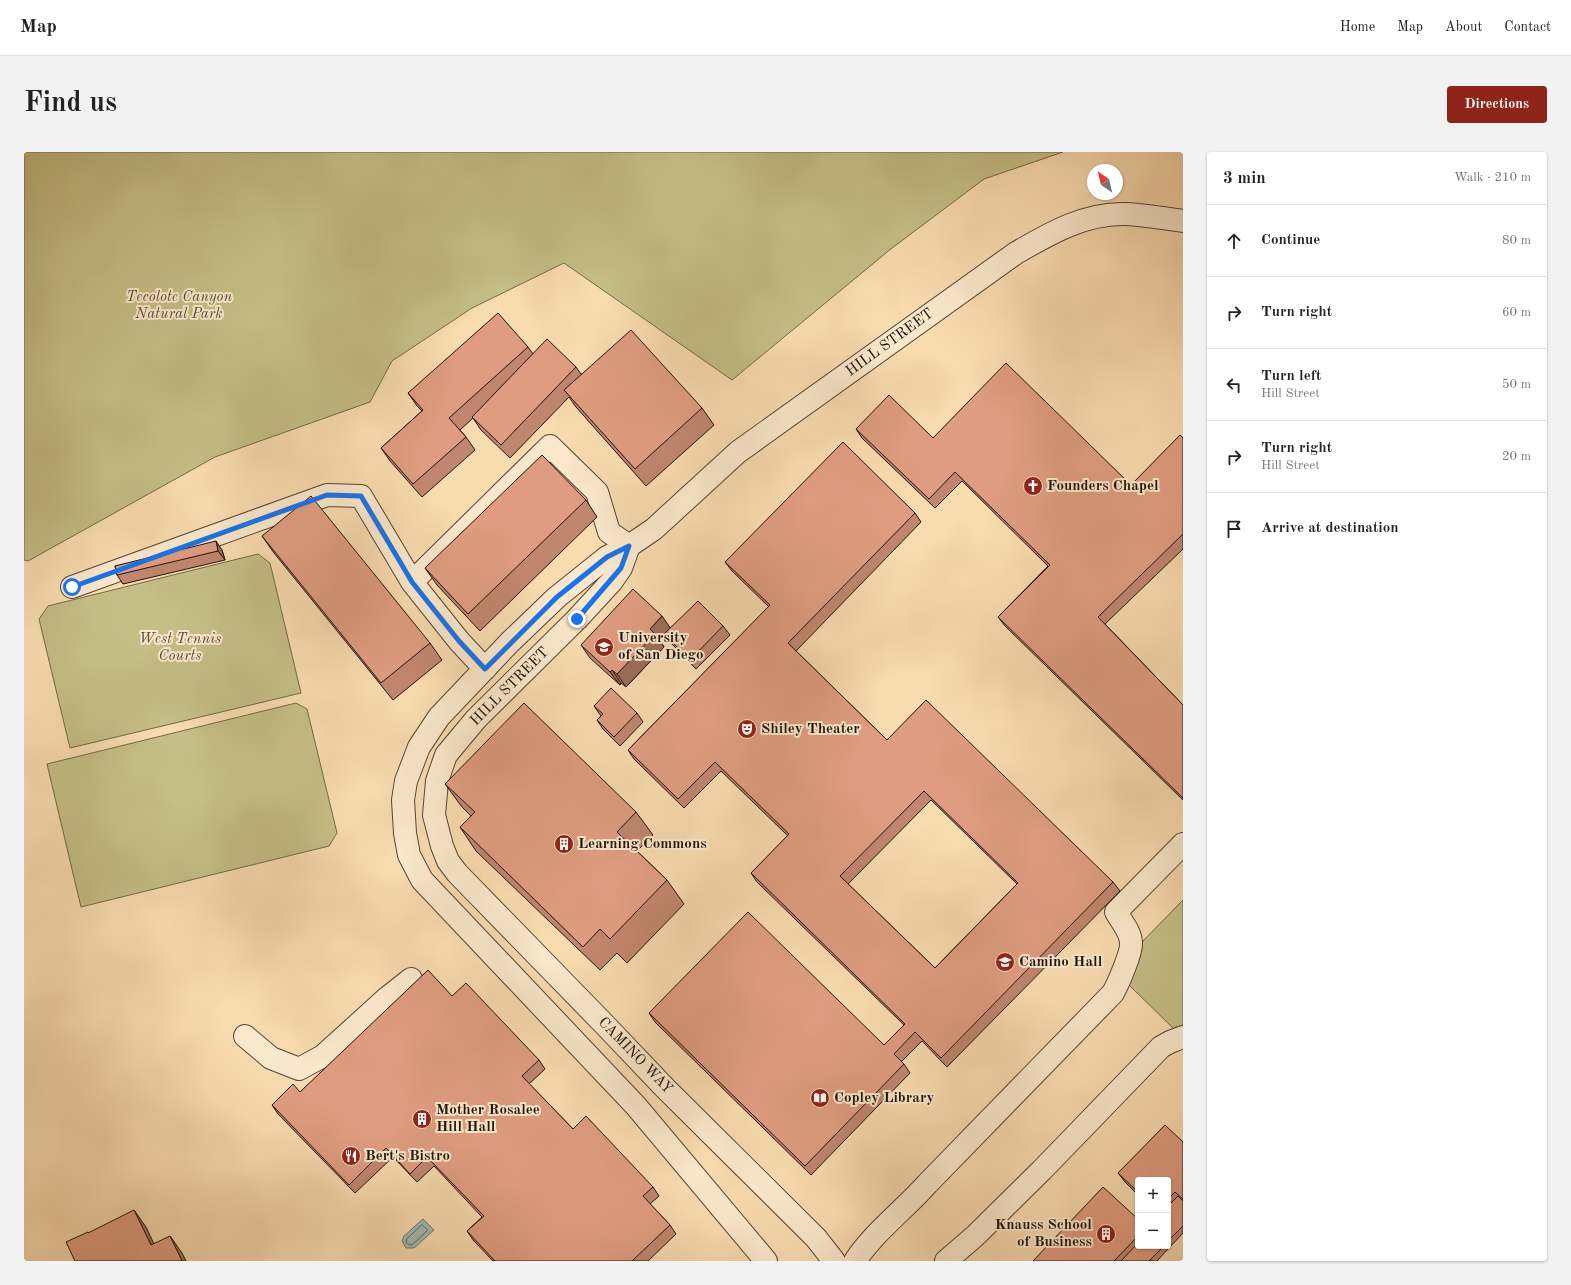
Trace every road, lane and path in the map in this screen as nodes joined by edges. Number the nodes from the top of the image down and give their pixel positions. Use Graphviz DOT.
graph roads {
  1 [pos="1183,221"];
  2 [pos="629,546"];
  3 [pos="412,582"];
  4 [pos="72,587"];
  5 [pos="485,669"];
  6 [pos="1183,844"];
  7 [pos="442,846"];
  8 [pos="411,979"];
  9 [pos="245,1036"];
  10 [pos="1183,1037"];
  11 [pos="766,1261"];
  12 [pos="834,1261"];
  13 [pos="855,1261"];
  14 [pos="946,1261"];
  1 -- 2 [label="street, HILL STREET"];
  2 -- 3 [label="street"];
  2 -- 5 [label="street, HILL STREET"];
  2 -- 7 [label="street, HILL STREET"];
  3 -- 4 [label="street"];
  3 -- 5 [label="street"];
  5 -- 11 [label="street, HILL STREET"];
  6 -- 13 [label="street"];
  7 -- 12 [label="street, CAMINO WAY"];
  8 -- 9 [label="street"];
  10 -- 14 [label="street"];
}
